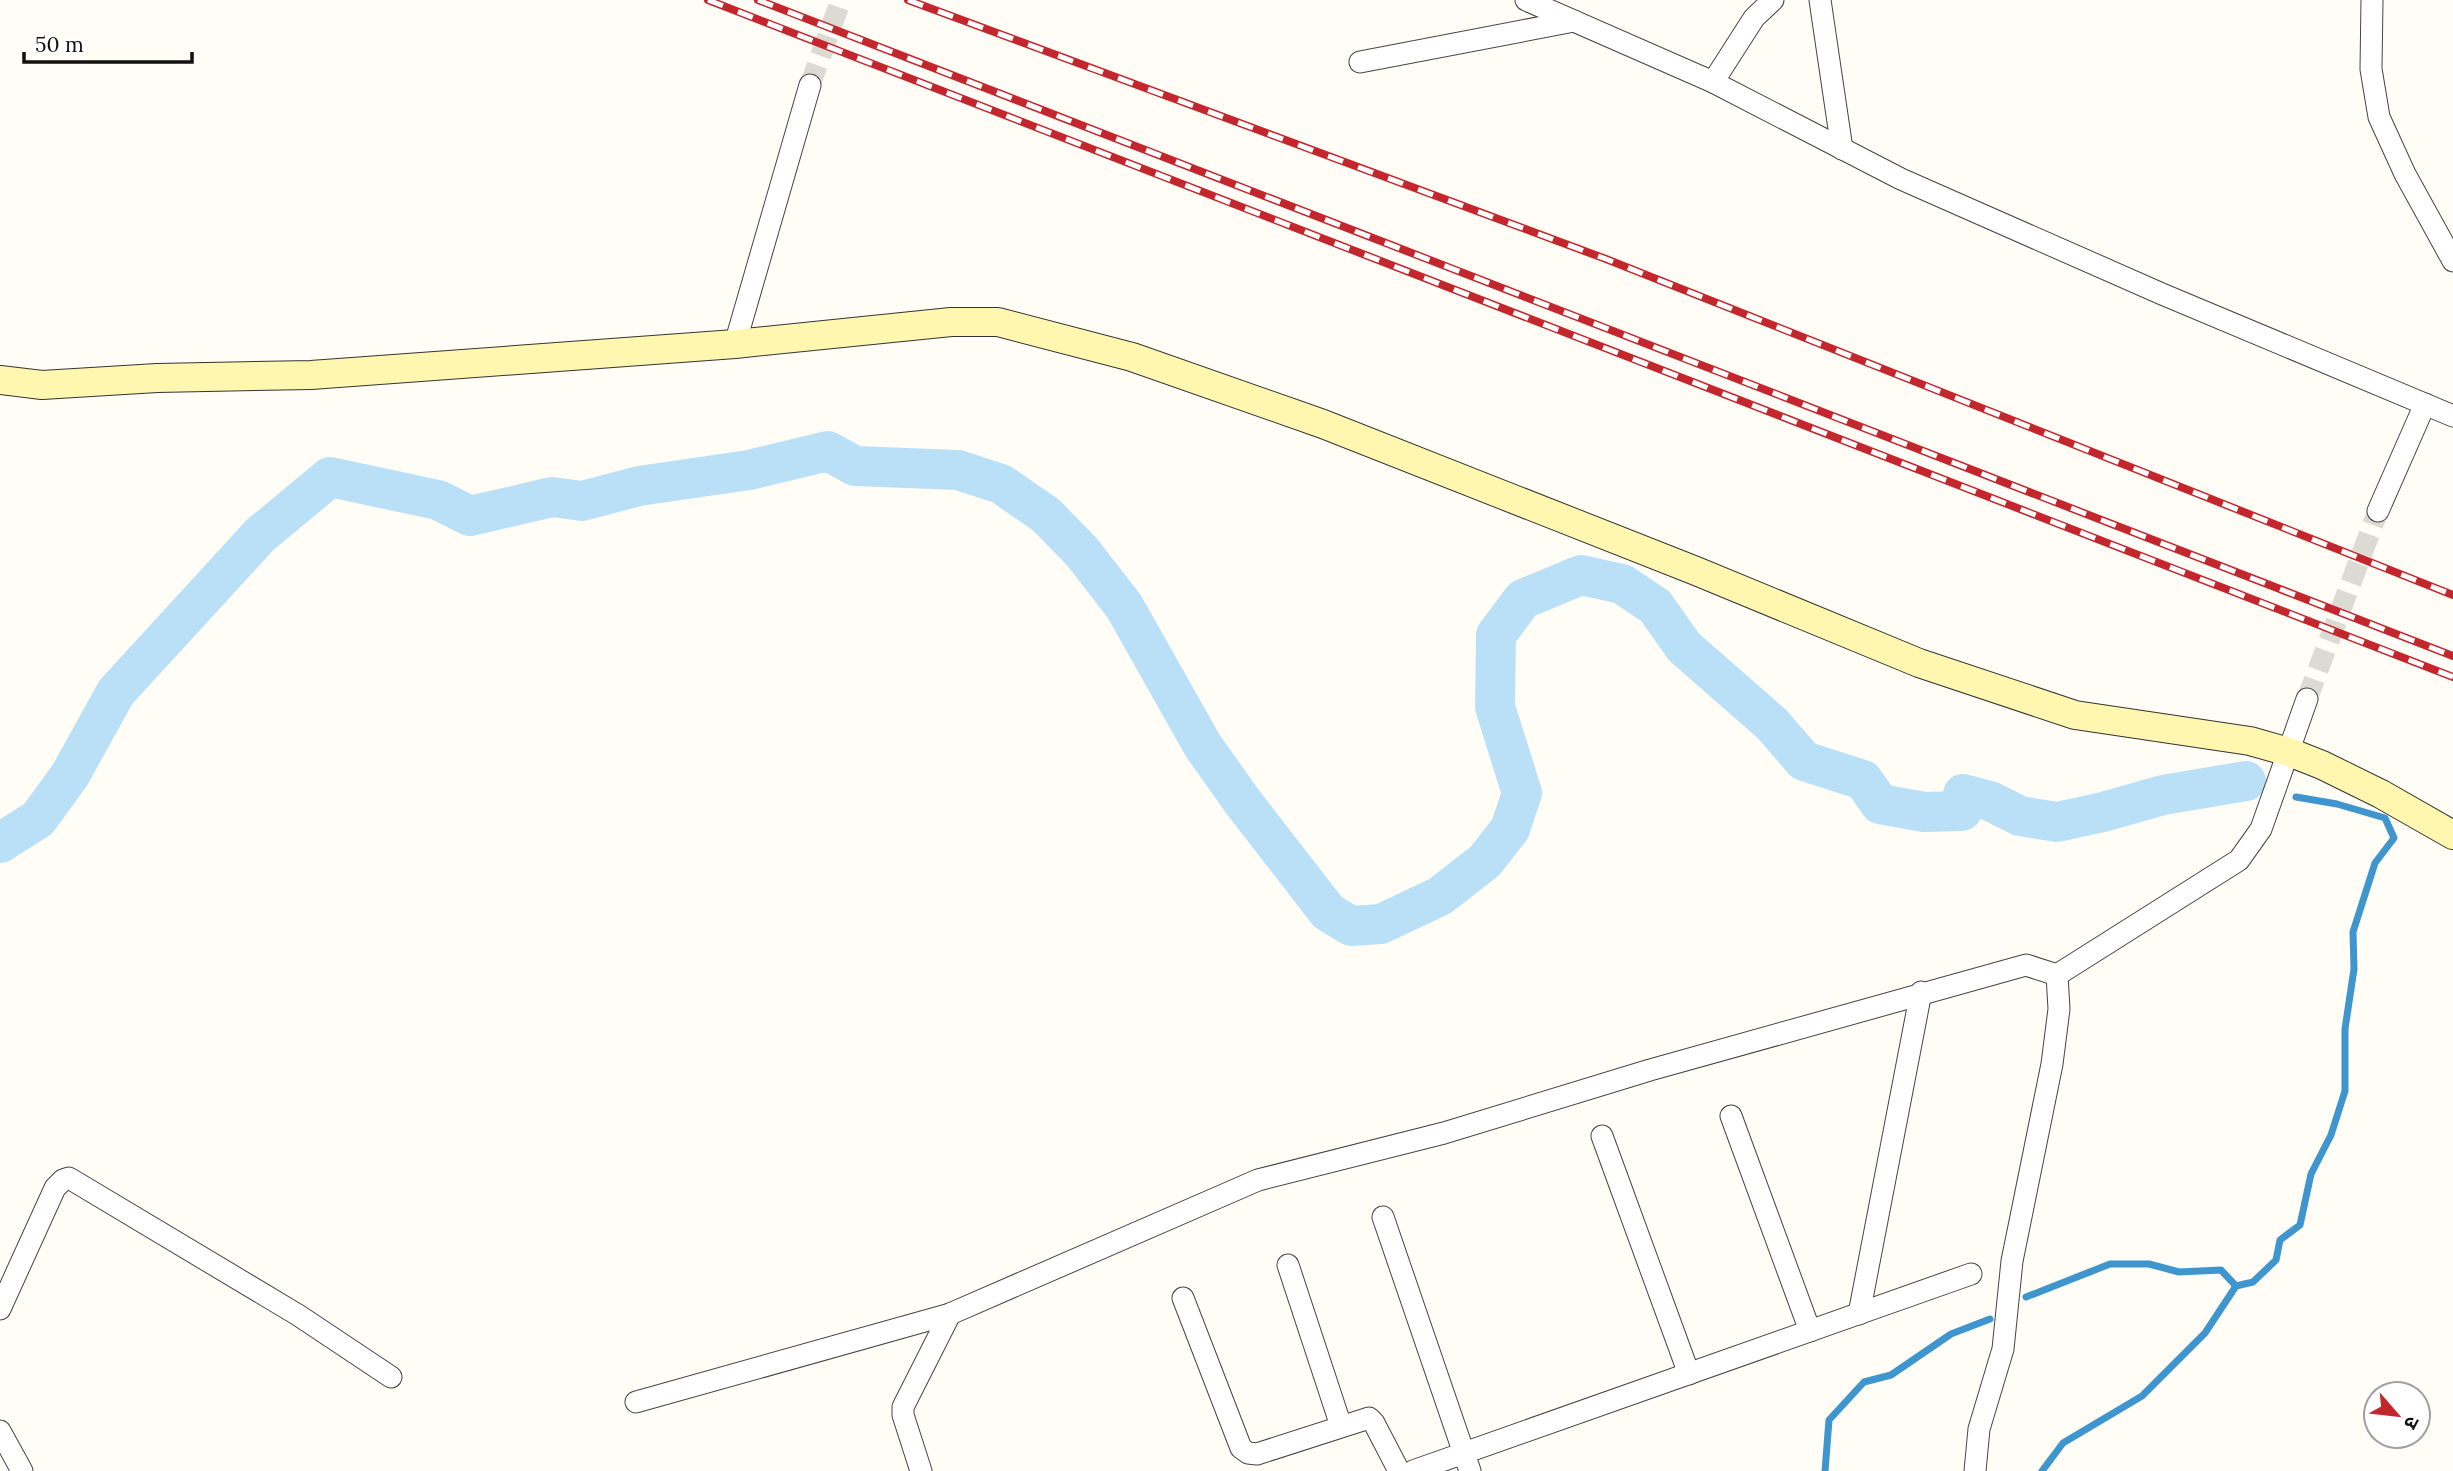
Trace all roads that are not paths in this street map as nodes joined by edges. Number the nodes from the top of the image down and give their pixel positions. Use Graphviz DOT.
graph roads {
  1 [pos="1526,0"];
  2 [pos="1773,0"];
  3 [pos="1820,0"];
  4 [pos="2372,0"];
  5 [pos="1574,21"];
  6 [pos="1360,62"];
  7 [pos="1713,82"];
  8 [pos="810,85"];
  9 [pos="1842,149"];
  10 [pos="2453,261"];
  11 [pos="735,344"];
  12 [pos="0,380"];
  13 [pos="2425,404"];
  14 [pos="2453,416"];
  15 [pos="2378,511"];
  16 [pos="2307,699"];
  17 [pos="2289,752"];
  18 [pos="2453,835"];
  19 [pos="2057,975"];
  20 [pos="1921,992"];
  21 [pos="1731,1116"];
  22 [pos="1602,1136"];
  23 [pos="1382,1217"];
  24 [pos="1288,1265"];
  25 [pos="1971,1274"];
  26 [pos="1183,1298"];
  27 [pos="0,1309"];
  28 [pos="950,1314"];
  29 [pos="1859,1314"];
  30 [pos="1810,1331"];
  31 [pos="1689,1374"];
  32 [pos="391,1377"];
  33 [pos="636,1402"];
  34 [pos="1341,1426"];
  35 [pos="0,1431"];
  36 [pos="1467,1462"];
  37 [pos="22,1471"];
  38 [pos="921,1471"];
  39 [pos="1399,1471"];
  40 [pos="1413,1471"];
  41 [pos="1975,1471"];
  1 -- 5 [label="street"];
  2 -- 7 [label="street"];
  3 -- 9 [label="street"];
  4 -- 10 [label="street"];
  5 -- 6 [label="street"];
  5 -- 7 [label="street"];
  7 -- 9 [label="street"];
  8 -- 11 [label="street"];
  9 -- 13 [label="street"];
  11 -- 12 [label="street"];
  11 -- 17 [label="street"];
  13 -- 14 [label="street"];
  13 -- 15 [label="street"];
  16 -- 17 [label="street"];
  17 -- 18 [label="street"];
  17 -- 19 [label="street"];
  19 -- 20 [label="street"];
  19 -- 41 [label="street"];
  20 -- 28 [label="street"];
  20 -- 29 [label="street"];
  21 -- 30 [label="street"];
  22 -- 31 [label="street"];
  23 -- 36 [label="street"];
  24 -- 34 [label="street"];
  25 -- 29 [label="street"];
  26 -- 34 [label="street"];
  27 -- 32 [label="street"];
  28 -- 33 [label="street"];
  28 -- 38 [label="street"];
  29 -- 30 [label="street"];
  30 -- 31 [label="street"];
  31 -- 36 [label="street"];
  34 -- 39 [label="street"];
  35 -- 37 [label="street"];
  36 -- 40 [label="street"];
}
